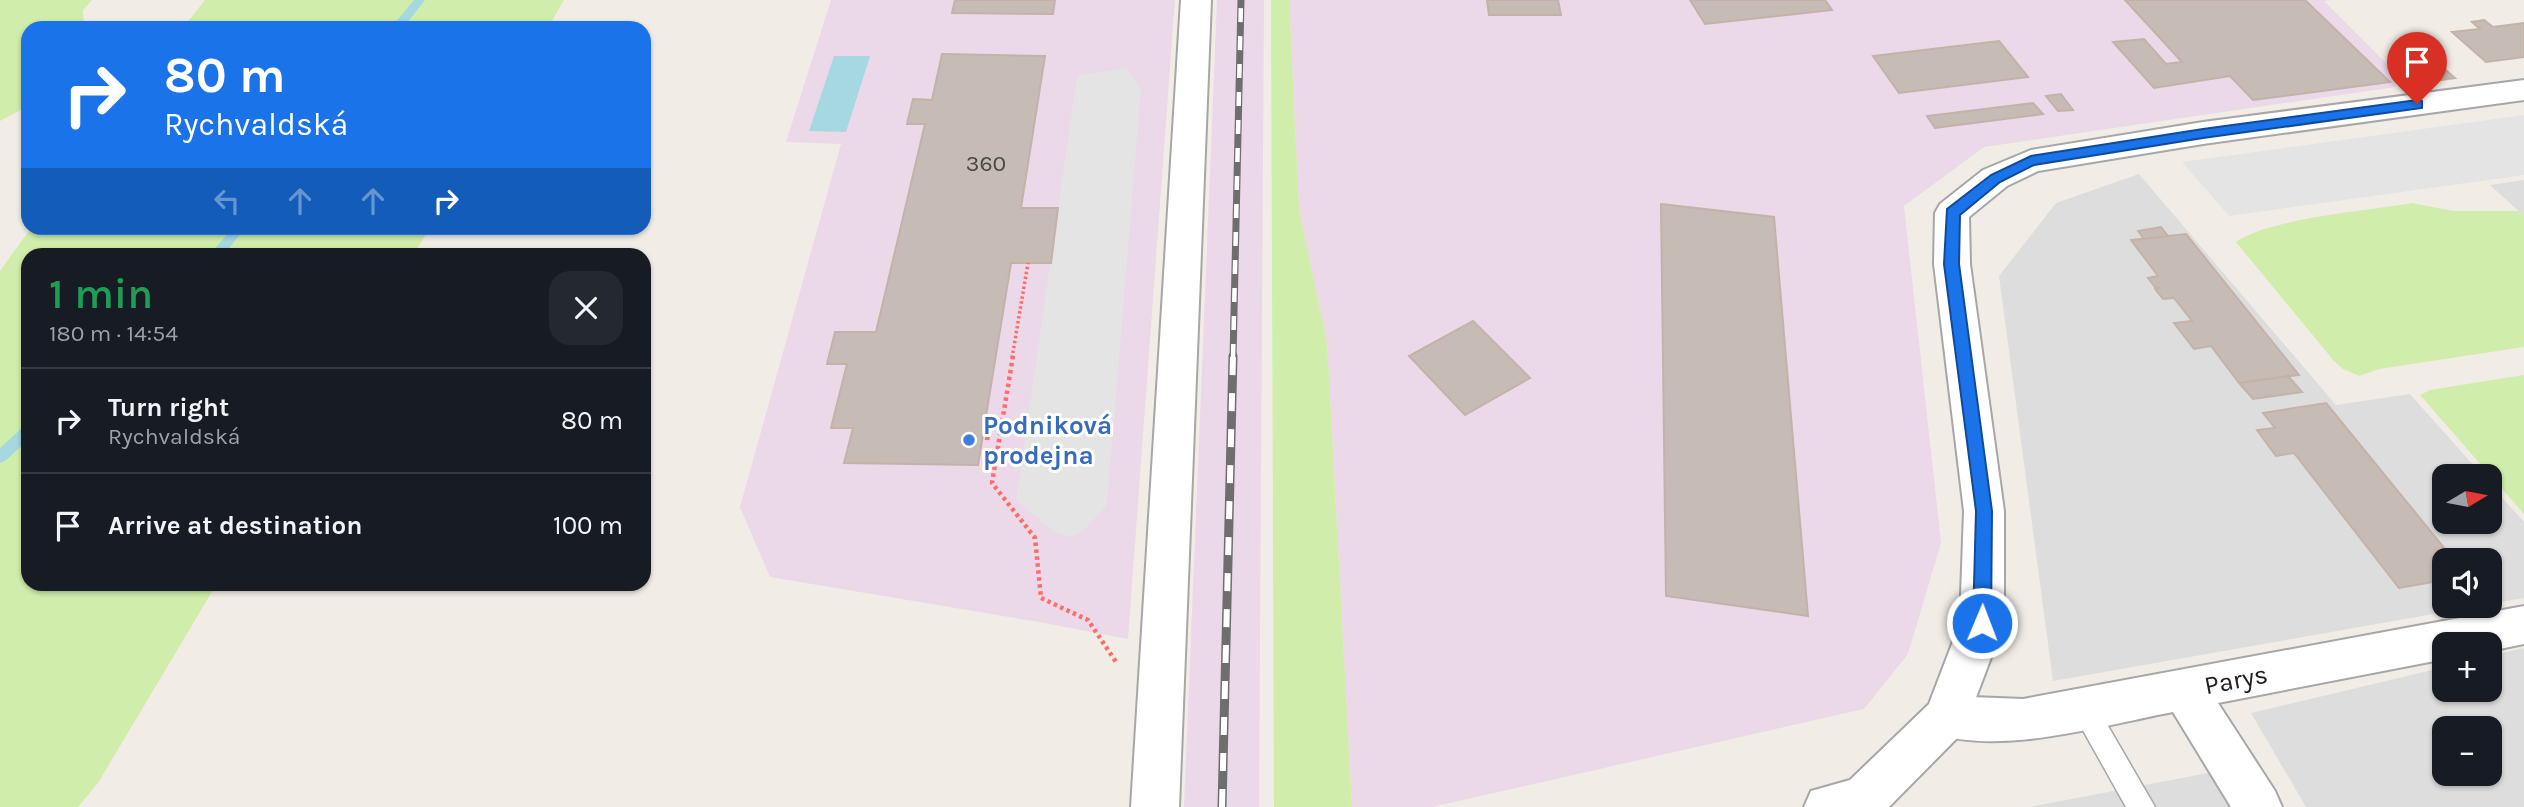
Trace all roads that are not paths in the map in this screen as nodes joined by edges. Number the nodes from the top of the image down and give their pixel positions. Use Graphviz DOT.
graph roads {
  1 [pos="1195,0"];
  2 [pos="2524,90"];
  3 [pos="2524,625"];
  4 [pos="2184,690"];
  5 [pos="2084,709"];
  6 [pos="1947,717"];
  7 [pos="1155,807"];
  8 [pos="1828,807"];
  9 [pos="2141,807"];
  10 [pos="2258,807"];
  1 -- 7 [label="street"];
  2 -- 6 [label="street"];
  3 -- 4 [label="street, Parys"];
  4 -- 5 [label="street, Parys"];
  4 -- 10 [label="street"];
  5 -- 6 [label="street, Parys"];
  5 -- 9 [label="lane"];
  6 -- 8 [label="street"];
}
